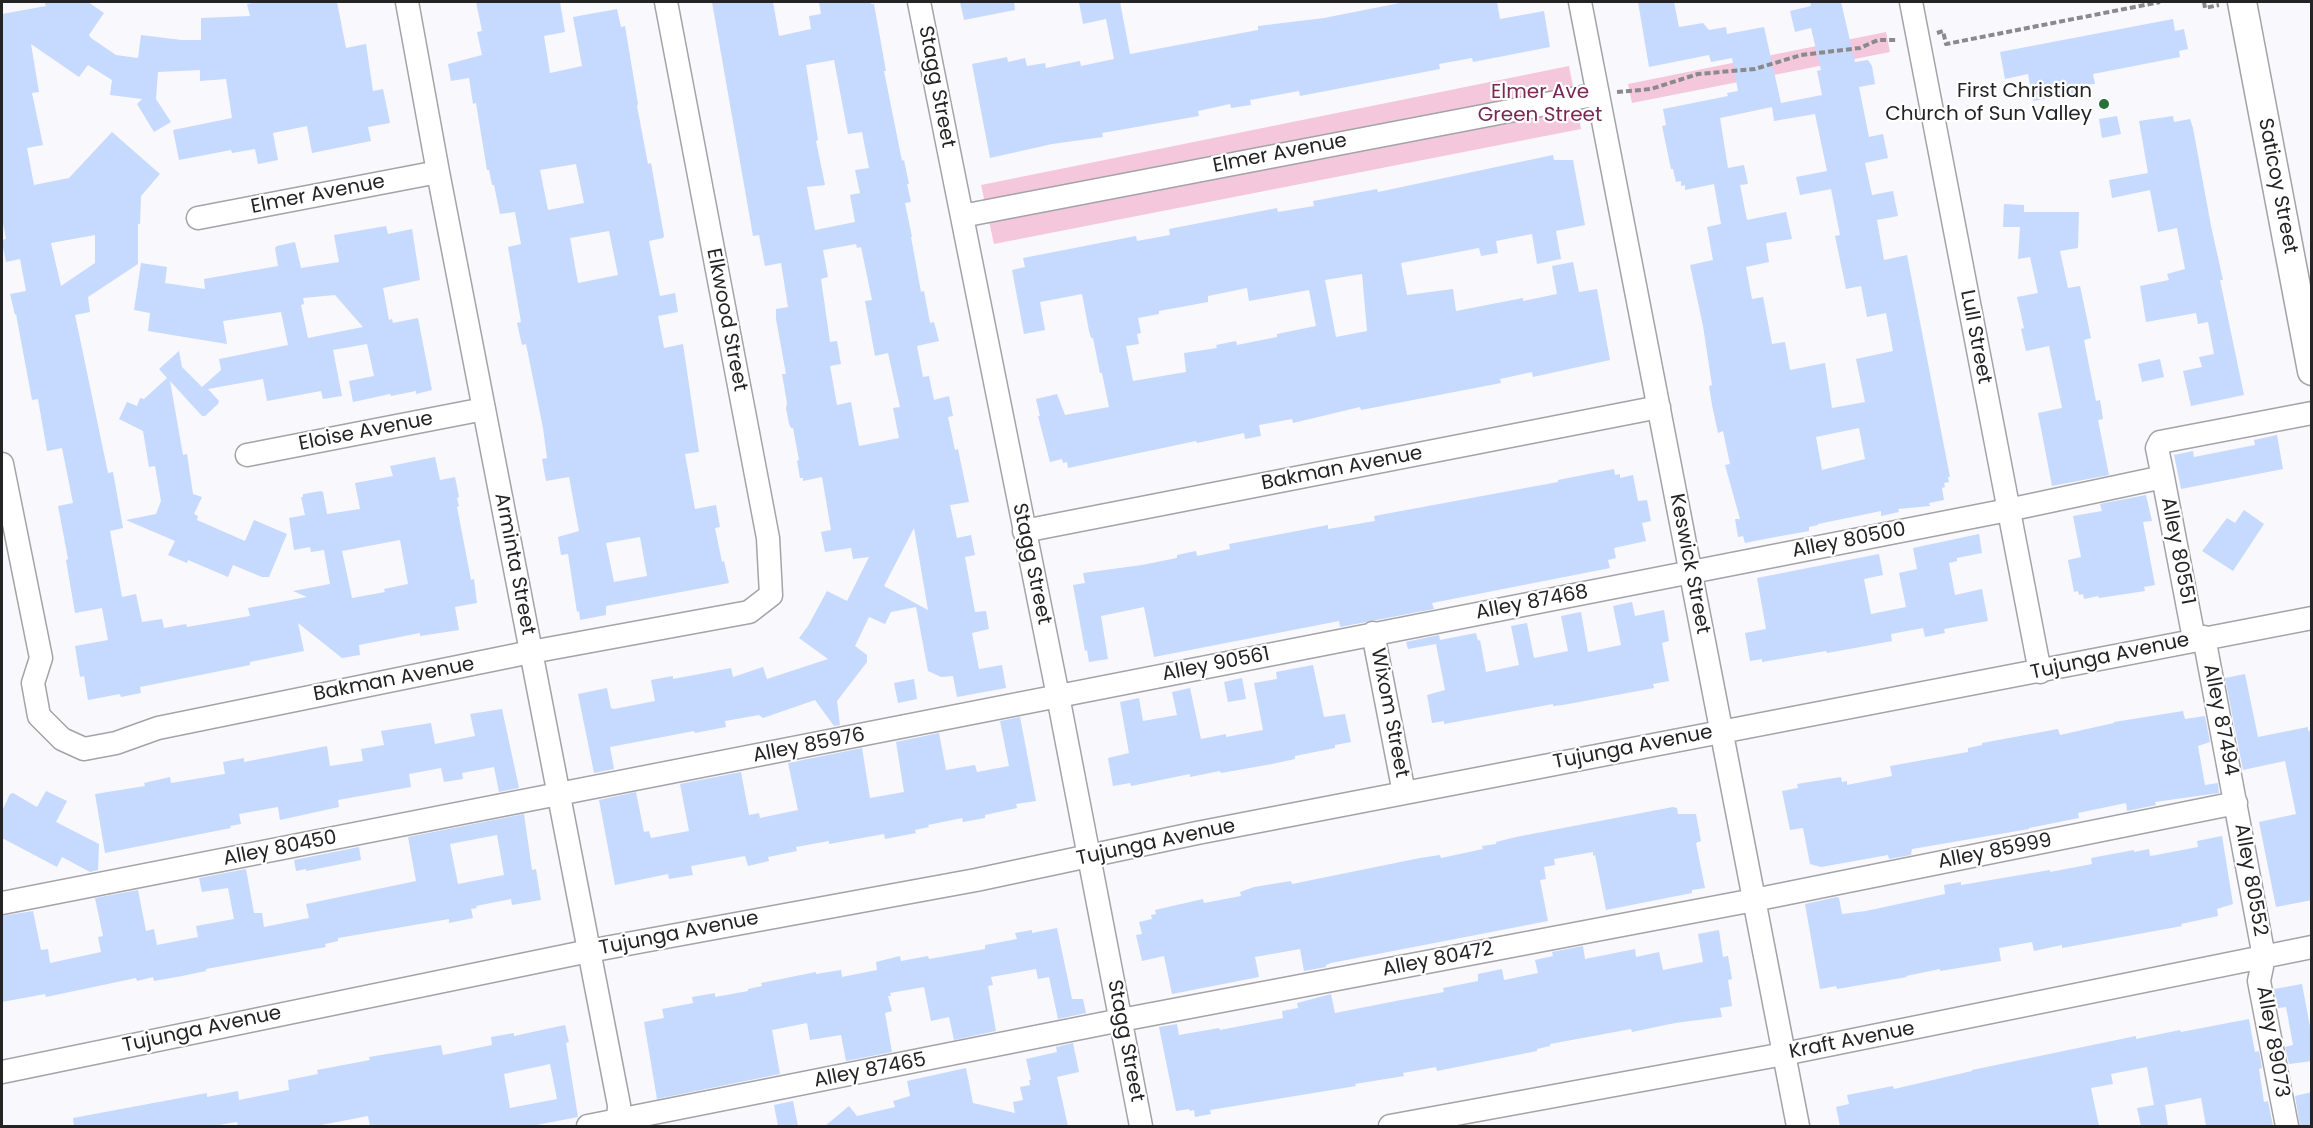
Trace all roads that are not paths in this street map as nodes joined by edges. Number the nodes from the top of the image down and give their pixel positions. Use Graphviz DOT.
graph roads {
  1 [pos="407,2"];
  2 [pos="666,2"];
  3 [pos="919,2"];
  4 [pos="1580,2"];
  5 [pos="1911,2"];
  6 [pos="2242,2"];
  7 [pos="1598,94"];
  8 [pos="438,172"];
  9 [pos="962,216"];
  10 [pos="198,218"];
  11 [pos="2312,371"];
  12 [pos="1659,406"];
  13 [pos="484,409"];
  14 [pos="2312,412"];
  15 [pos="247,455"];
  16 [pos="2,464"];
  17 [pos="2163,477"];
  18 [pos="2008,510"];
  19 [pos="1024,531"];
  20 [pos="1691,572"];
  21 [pos="731,615"];
  22 [pos="2312,618"];
  23 [pos="1373,633"];
  24 [pos="2199,638"];
  25 [pos="531,652"];
  26 [pos="2040,672"];
  27 [pos="1058,696"];
  28 [pos="1722,731"];
  29 [pos="1404,793"];
  30 [pos="559,795"];
  31 [pos="2236,803"];
  32 [pos="1088,857"];
  33 [pos="1754,900"];
  34 [pos="2,903"];
  35 [pos="2312,947"];
  36 [pos="589,951"];
  37 [pos="2264,957"];
  38 [pos="1121,1020"];
  39 [pos="1784,1054"];
  40 [pos="2,1072"];
  41 [pos="619,1124"];
  42 [pos="588,1126"];
  43 [pos="1142,1126"];
  44 [pos="1390,1126"];
  45 [pos="1798,1126"];
  46 [pos="2287,1126"];
  1 -- 8 [label="street, Arminta Street"];
  2 -- 21 [label="street, Elkwood Street"];
  3 -- 9 [label="street, Stagg Street"];
  4 -- 7 [label="street, Keswick Street"];
  5 -- 18 [label="street, Lull Street"];
  6 -- 11 [label="main road, Saticoy Street"];
  7 -- 9 [label="street, Elmer Avenue"];
  7 -- 12 [label="street, Keswick Street"];
  8 -- 10 [label="street, Elmer Avenue"];
  8 -- 13 [label="street, Arminta Street"];
  9 -- 19 [label="street, Stagg Street"];
  12 -- 19 [label="street, Bakman Avenue"];
  12 -- 20 [label="street, Keswick Street"];
  13 -- 15 [label="street, Eloise Avenue"];
  13 -- 25 [label="street, Arminta Street"];
  14 -- 17 [label="street"];
  16 -- 25 [label="street, Bakman Avenue"];
  17 -- 18 [label="street, Alley 80551"];
  17 -- 24 [label="street, Alley 80551"];
  18 -- 20 [label="street, Alley 80500"];
  18 -- 26 [label="street, Lull Street"];
  19 -- 27 [label="street, Stagg Street"];
  20 -- 23 [label="street, Alley 87468"];
  20 -- 28 [label="street, Keswick Street"];
  21 -- 25 [label="street, Bakman Avenue"];
  22 -- 24 [label="street, Tujunga Avenue"];
  23 -- 27 [label="street, Alley 90561"];
  23 -- 29 [label="street, Wixom Street"];
  24 -- 26 [label="street, Tujunga Avenue"];
  24 -- 31 [label="street, Alley 87494"];
  25 -- 30 [label="street, Arminta Street"];
  26 -- 28 [label="street, Tujunga Avenue"];
  27 -- 30 [label="street, Alley 85976"];
  27 -- 32 [label="street, Stagg Street"];
  28 -- 29 [label="street, Tujunga Avenue"];
  28 -- 33 [label="street, Keswick Street"];
  29 -- 32 [label="street, Tujunga Avenue"];
  30 -- 34 [label="street, Alley 80450"];
  30 -- 36 [label="street, Arminta Street"];
  31 -- 33 [label="street, Alley 85999"];
  31 -- 37 [label="street, Alley 80552"];
  32 -- 36 [label="street, Tujunga Avenue"];
  32 -- 38 [label="street, Stagg Street"];
  33 -- 38 [label="street, Alley 80472"];
  33 -- 39 [label="street, Keswick Street"];
  35 -- 37 [label="street, Kraft Avenue"];
  36 -- 40 [label="street, Tujunga Avenue"];
  36 -- 41 [label="street, Arminta Street"];
  37 -- 39 [label="street, Kraft Avenue"];
  37 -- 46 [label="street, Alley 89073"];
  38 -- 41 [label="street, Alley 87465"];
  38 -- 43 [label="street, Stagg Street"];
  39 -- 44 [label="street, Kraft Avenue"];
  39 -- 45 [label="street, Keswick Street"];
  41 -- 42 [label="street, Alley 87465"];
}
